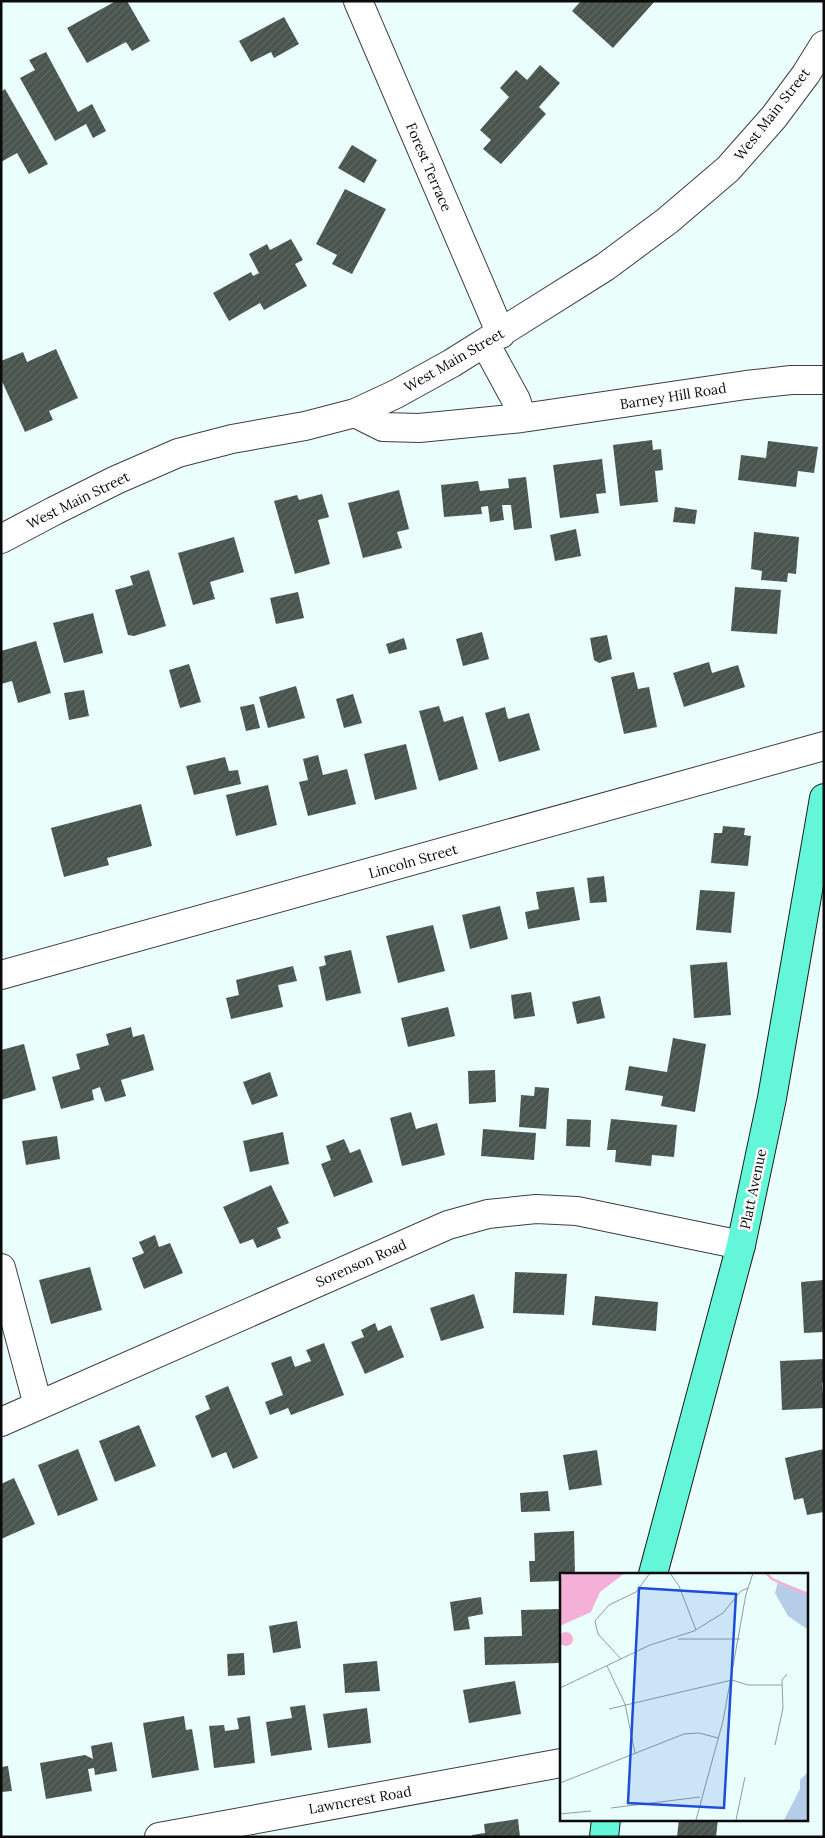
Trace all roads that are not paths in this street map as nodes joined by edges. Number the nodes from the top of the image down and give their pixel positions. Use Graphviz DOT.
graph roads {
  1 [pos="358,1"];
  2 [pos="824,45"];
  3 [pos="493,338"];
  4 [pos="824,380"];
  5 [pos="355,413"];
  6 [pos="522,418"];
  7 [pos="1,539"];
  8 [pos="824,746"];
  9 [pos="824,798"];
  10 [pos="1,975"];
  11 [pos="741,1245"];
  12 [pos="1,1268"];
  13 [pos="38,1405"];
  14 [pos="1,1422"];
  15 [pos="653,1573"];
  16 [pos="560,1763"];
  17 [pos="606,1820"];
  18 [pos="159,1837"];
  19 [pos="604,1837"];
  1 -- 3 [label="street, Forest Terrace"];
  2 -- 3 [label="street, West Main Street"];
  3 -- 5 [label="street, West Main Street"];
  3 -- 6 [label="street"];
  4 -- 6 [label="street, Barney Hill Road"];
  5 -- 6 [label="street, Barney Hill Road"];
  5 -- 7 [label="street, West Main Street"];
  8 -- 10 [label="street, Lincoln Street"];
  9 -- 11 [label="main road, Platt Avenue"];
  11 -- 13 [label="street, Sorenson Road"];
  11 -- 15 [label="main road, Platt Avenue"];
  12 -- 13 [label="street"];
  13 -- 14 [label="street, Sorenson Road"];
  16 -- 18 [label="street, Lawncrest Road"];
  17 -- 19 [label="main road"];
}
